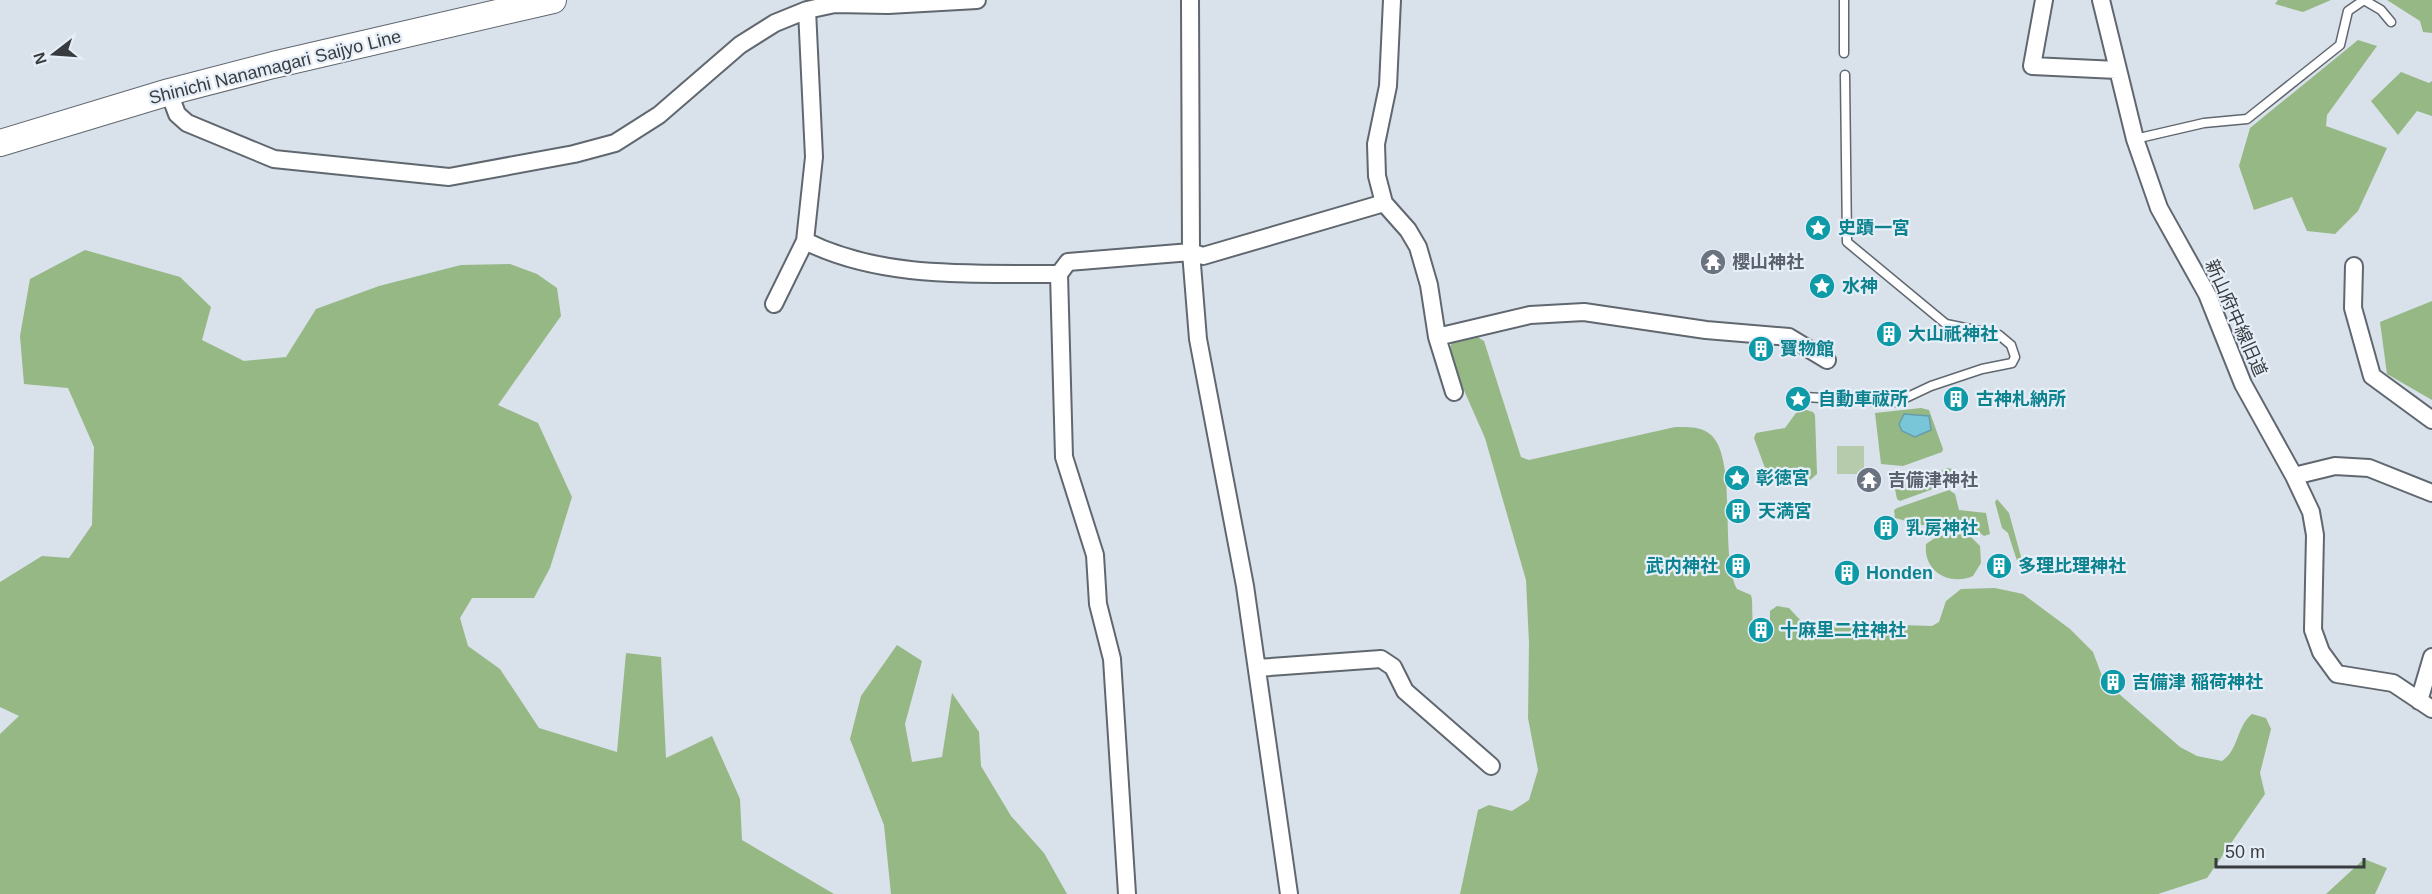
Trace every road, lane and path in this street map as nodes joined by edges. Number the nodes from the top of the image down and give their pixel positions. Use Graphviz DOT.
graph roads {
  1 [pos="553,0"];
  2 [pos="977,0"];
  3 [pos="1190,0"];
  4 [pos="1392,0"];
  5 [pos="1844,0"];
  6 [pos="2044,0"];
  7 [pos="2101,0"];
  8 [pos="807,10"];
  9 [pos="2391,22"];
  10 [pos="1844,52"];
  11 [pos="2117,70"];
  12 [pos="1845,75"];
  13 [pos="169,92"];
  14 [pos="2135,139"];
  15 [pos="0,143"];
  16 [pos="1384,203"];
  17 [pos="805,241"];
  18 [pos="1191,252"];
  19 [pos="2354,266"];
  20 [pos="1059,274"];
  21 [pos="774,304"];
  22 [pos="1437,338"];
  23 [pos="1827,360"];
  24 [pos="1454,392"];
  25 [pos="1804,397"];
  26 [pos="2432,420"];
  27 [pos="2294,476"];
  28 [pos="2432,493"];
  29 [pos="2432,657"];
  30 [pos="1257,668"];
  31 [pos="2426,705"];
  32 [pos="1491,766"];
  33 [pos="1127,894"];
  34 [pos="1289,894"];
  1 -- 13 [label="main road, Shinichi Nanamagari Saijyo Line"];
  2 -- 8 [label="street"];
  3 -- 18 [label="street"];
  4 -- 16 [label="street"];
  5 -- 10 [label="lane"];
  6 -- 11 [label="street"];
  7 -- 11 [label="street, 新山府中線旧道"];
  8 -- 13 [label="street"];
  8 -- 17 [label="street"];
  9 -- 14 [label="lane"];
  11 -- 14 [label="street, 新山府中線旧道"];
  12 -- 25 [label="lane"];
  13 -- 15 [label="main road, Shinichi Nanamagari Saijyo Line"];
  14 -- 27 [label="street, 新山府中線旧道"];
  16 -- 18 [label="street"];
  16 -- 22 [label="street"];
  17 -- 20 [label="street"];
  17 -- 21 [label="street"];
  18 -- 20 [label="street"];
  18 -- 30 [label="street"];
  19 -- 26 [label="street"];
  20 -- 33 [label="street"];
  22 -- 23 [label="street"];
  22 -- 24 [label="street"];
  27 -- 28 [label="street"];
  27 -- 31 [label="street, 新山府中線旧道"];
  29 -- 31 [label="street"];
  30 -- 32 [label="street"];
  30 -- 34 [label="street"];
}
